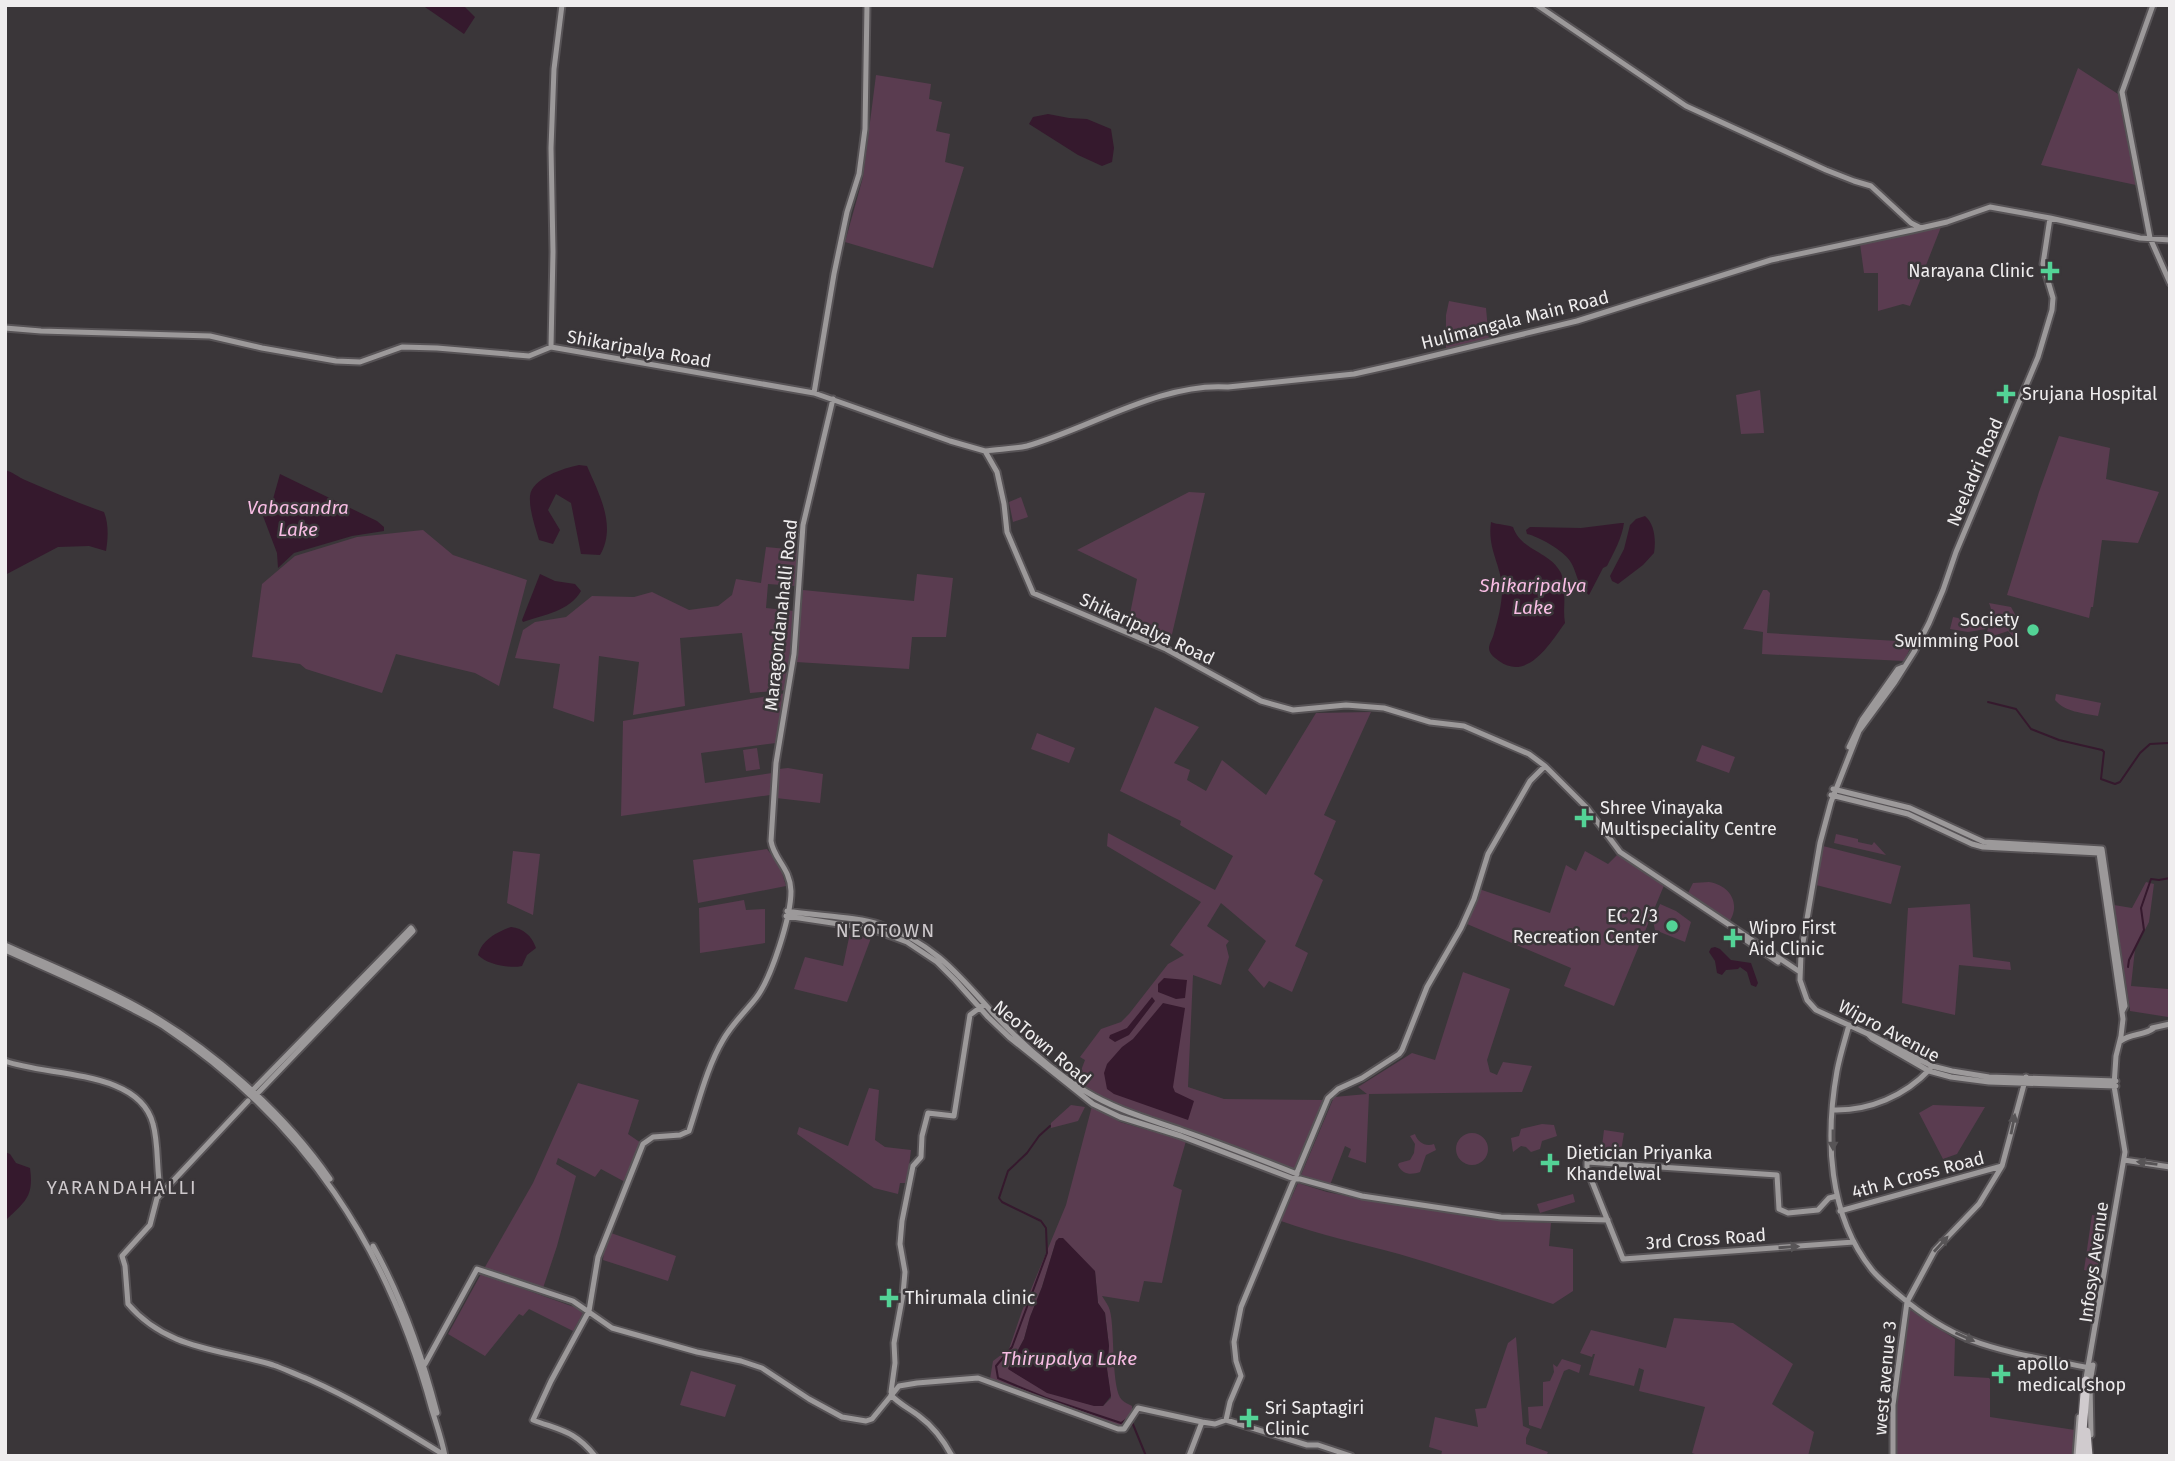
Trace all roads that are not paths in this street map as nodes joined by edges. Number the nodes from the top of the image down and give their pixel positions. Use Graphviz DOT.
graph roads {
  1 [pos="562,5"];
  2 [pos="867,5"];
  3 [pos="1537,5"];
  4 [pos="2153,5"];
  5 [pos="2050,218"];
  6 [pos="1921,228"];
  7 [pos="2150,238"];
  8 [pos="2170,240"];
  9 [pos="2170,283"];
  10 [pos="5,328"];
  11 [pos="551,347"];
  12 [pos="814,393"];
  13 [pos="833,399"];
  14 [pos="985,451"];
  15 [pos="1545,766"];
  16 [pos="1833,792"];
  17 [pos="789,913"];
  18 [pos="412,930"];
  19 [pos="5,948"];
  20 [pos="1799,973"];
  21 [pos="985,1003"];
  22 [pos="979,1007"];
  23 [pos="2170,1024"];
  24 [pos="1849,1025"];
  25 [pos="2154,1028"];
  26 [pos="1868,1034"];
  27 [pos="2124,1035"];
  28 [pos="5,1061"];
  29 [pos="2117,1062"];
  30 [pos="1931,1068"];
  31 [pos="2026,1080"];
  32 [pos="2115,1084"];
  33 [pos="252,1096"];
  34 [pos="1833,1111"];
  35 [pos="1126,1116"];
  36 [pos="2125,1160"];
  37 [pos="2002,1166"];
  38 [pos="2170,1167"];
  39 [pos="1297,1178"];
  40 [pos="161,1194"];
  41 [pos="1837,1196"];
  42 [pos="1840,1211"];
  43 [pos="1608,1220"];
  44 [pos="1854,1242"];
  45 [pos="1907,1302"];
  46 [pos="589,1311"];
  47 [pos="2096,1334"];
  48 [pos="423,1365"];
  49 [pos="2091,1368"];
  50 [pos="2088,1381"];
  51 [pos="891,1395"];
  52 [pos="1226,1420"];
  53 [pos="1202,1422"];
  54 [pos="440,1432"];
  55 [pos="445,1455"];
  56 [pos="594,1456"];
  57 [pos="952,1456"];
  58 [pos="1189,1456"];
  59 [pos="1350,1456"];
  60 [pos="1894,1456"];
  61 [pos="2078,1456"];
  62 [pos="2090,1456"];
  1 -- 11 [label="street"];
  2 -- 12 [label="street"];
  3 -- 6 [label="street"];
  4 -- 7 [label="street"];
  5 -- 6 [label="street, Hulimangala Main Road"];
  5 -- 7 [label="street"];
  5 -- 16 [label="street, Neeladri Road"];
  6 -- 14 [label="street, Hulimangala Main Road"];
  7 -- 8 [label="street"];
  7 -- 9 [label="street"];
  10 -- 11 [label="street"];
  11 -- 12 [label="street, Shikaripalya Road"];
  12 -- 13 [label="street, Shikaripalya Road"];
  13 -- 14 [label="street, Shikaripalya Road"];
  13 -- 17 [label="street, Maragondanahalli Road"];
  14 -- 15 [label="street, Shikaripalya Road"];
  15 -- 20 [label="street, Shikaripalya Road"];
  15 -- 39 [label="street"];
  16 -- 20 [label="street, Neeladri Road"];
  16 -- 27 [label="street"];
  17 -- 21 [label="street, NeoTown Road"];
  17 -- 22 [label="street, NeoTown Road"];
  17 -- 46 [label="street, Maragondanahalli Road"];
  18 -- 33 [label="street"];
  19 -- 33 [label="street"];
  20 -- 24 [label="street, Wipro Avenue"];
  21 -- 22 [label="street"];
  21 -- 35 [label="street, NeoTown Road"];
  22 -- 35 [label="street, NeoTown Road"];
  22 -- 51 [label="street"];
  23 -- 25 [label="street"];
  24 -- 26 [label="street, Wipro Avenue"];
  24 -- 34 [label="street"];
  25 -- 27 [label="street"];
  25 -- 29 [label="street"];
  26 -- 30 [label="street, Wipro Avenue"];
  26 -- 30 [label="street, Wipro Avenue"];
  27 -- 29 [label="street"];
  28 -- 40 [label="street"];
  29 -- 32 [label="street"];
  30 -- 31 [label="street, Wipro Avenue"];
  30 -- 34 [label="street"];
  31 -- 32 [label="street, Wipro Avenue"];
  37 -- 31 [label="street, one-way"];
  32 -- 36 [label="street"];
  33 -- 40 [label="street"];
  33 -- 48 [label="street"];
  34 -- 41 [label="street, one-way"];
  35 -- 39 [label="street, NeoTown Road"];
  38 -- 36 [label="street, one-way"];
  36 -- 47 [label="street, Infosys Avenue"];
  36 -- 47 [label="street, Infosys Avenue"];
  37 -- 42 [label="street, 4th A Cross Road"];
  45 -- 37 [label="street, one-way"];
  39 -- 43 [label="street, NeoTown Road"];
  39 -- 52 [label="street"];
  40 -- 55 [label="street"];
  41 -- 42 [label="street"];
  41 -- 43 [label="street, 3rd Cross Road"];
  42 -- 44 [label="street"];
  43 -- 44 [label="street, 3rd Cross Road, one-way"];
  44 -- 45 [label="street"];
  45 -- 49 [label="street, one-way"];
  45 -- 60 [label="street, west avenue 3"];
  46 -- 48 [label="street"];
  46 -- 51 [label="street"];
  46 -- 56 [label="street"];
  47 -- 49 [label="street, Infosys Avenue"];
  48 -- 54 [label="street"];
  48 -- 54 [label="street"];
  49 -- 50 [label="street, Infosys Avenue"];
  50 -- 61 [label="highway"];
  50 -- 62 [label="highway"];
  51 -- 53 [label="street"];
  51 -- 57 [label="street"];
  52 -- 53 [label="street"];
  52 -- 59 [label="street"];
  53 -- 58 [label="street"];
  54 -- 55 [label="street"];
}
